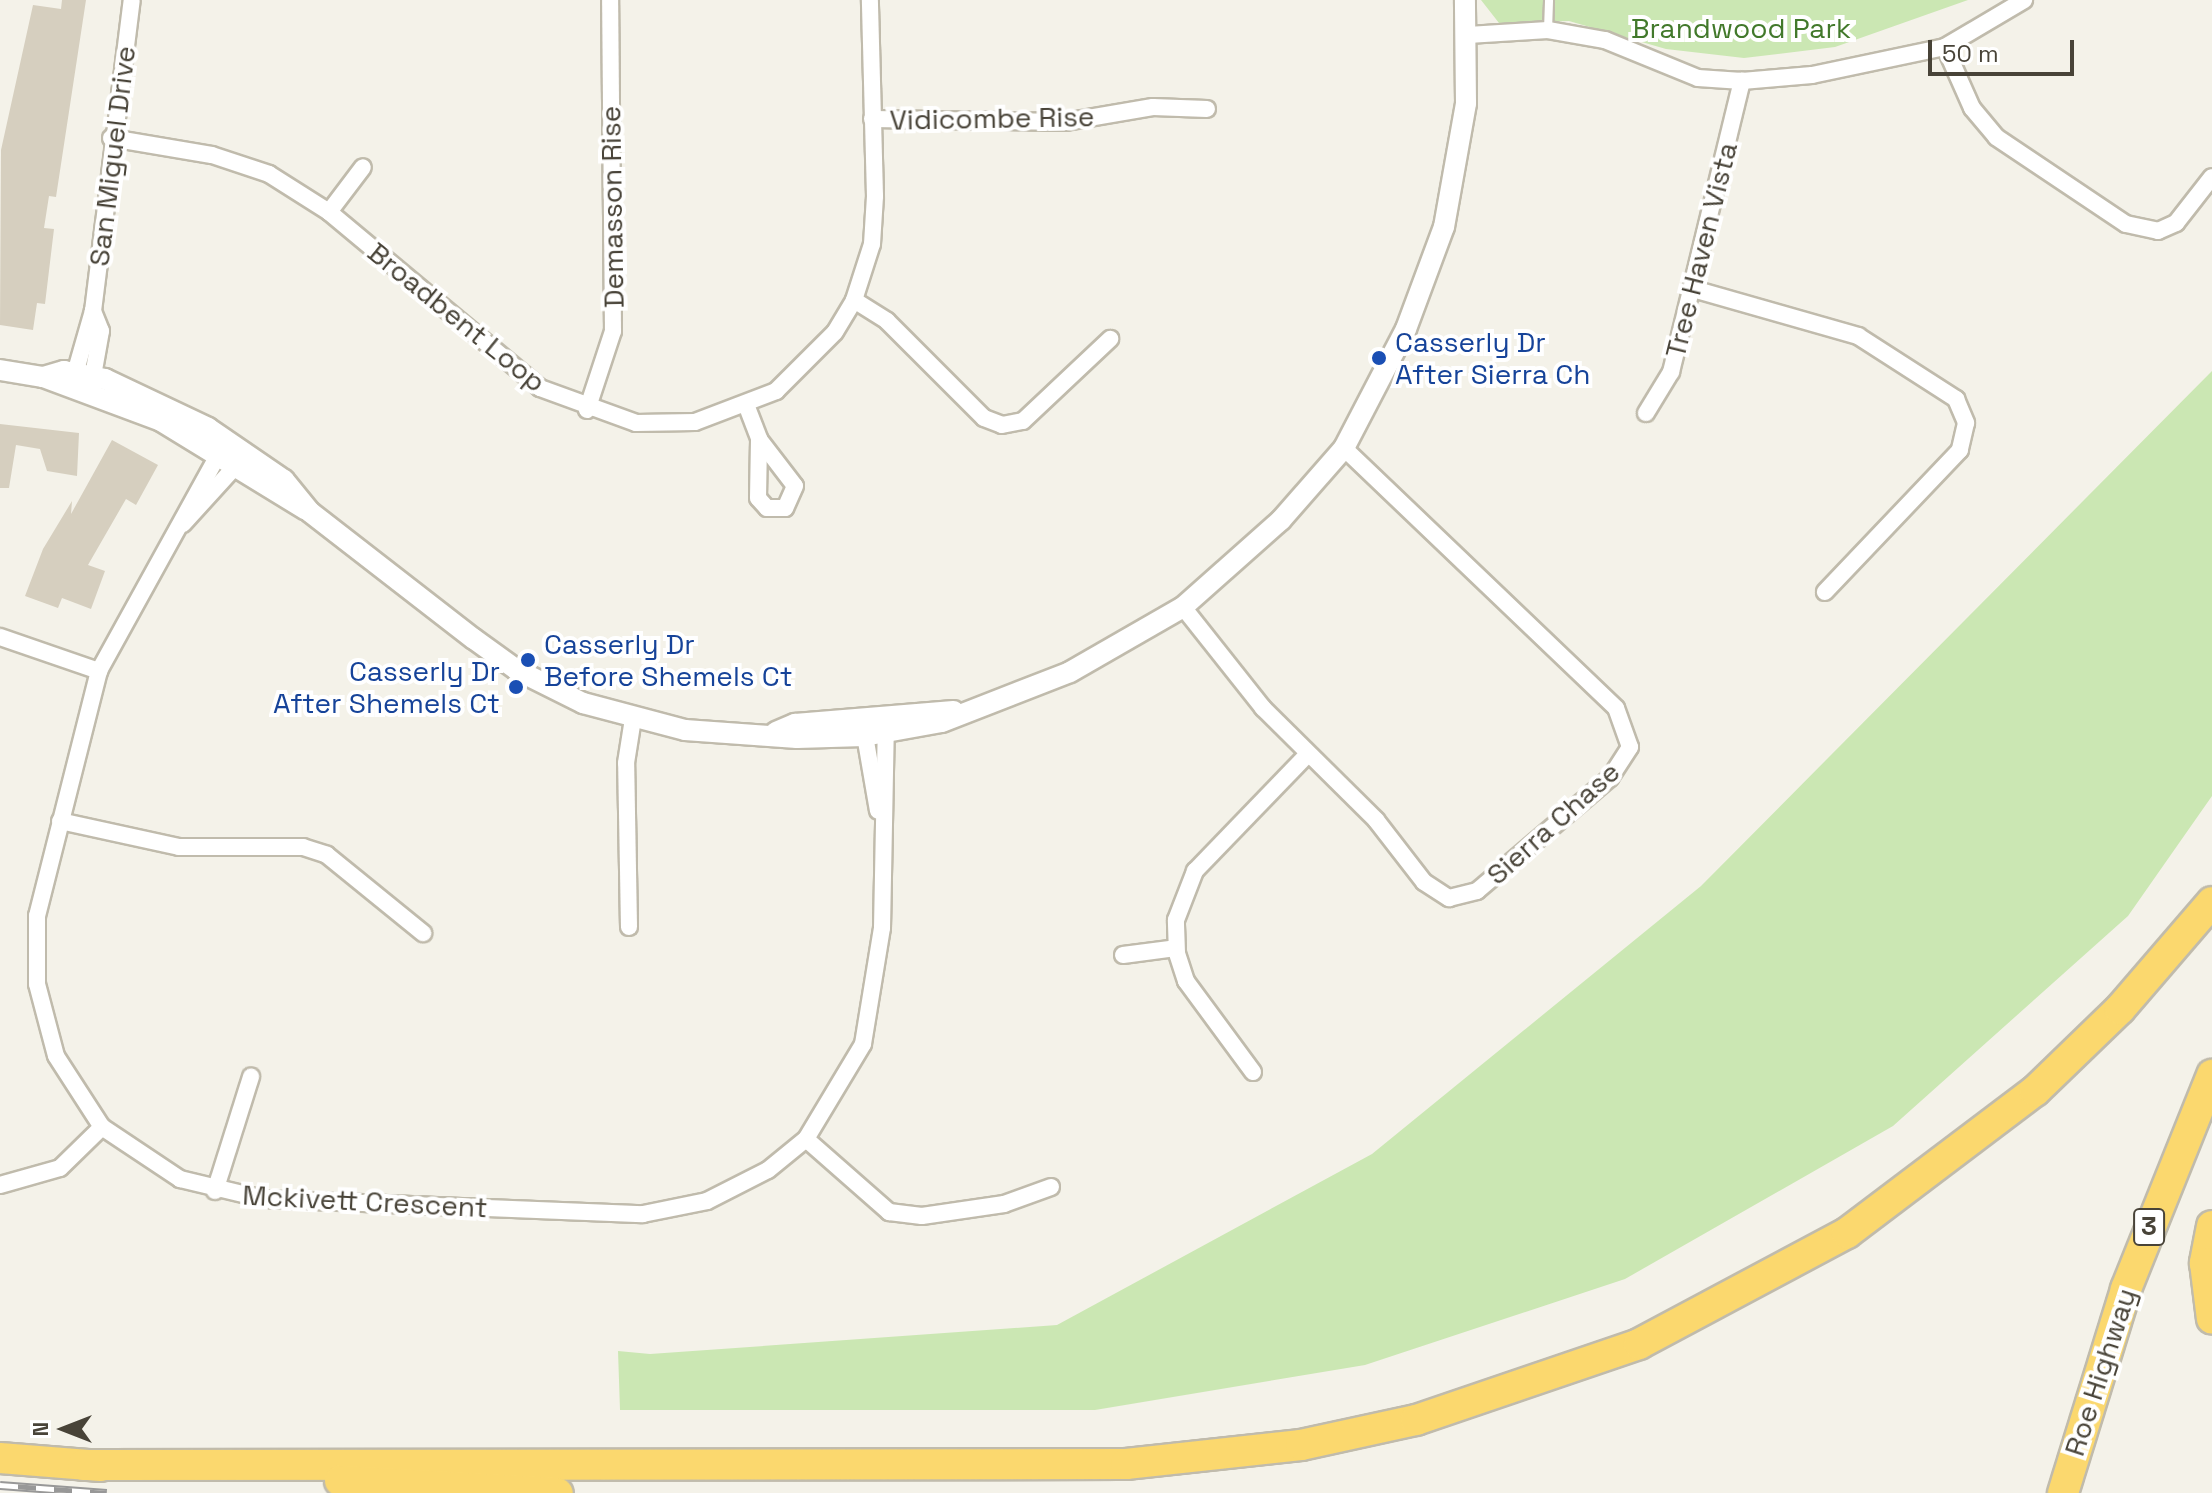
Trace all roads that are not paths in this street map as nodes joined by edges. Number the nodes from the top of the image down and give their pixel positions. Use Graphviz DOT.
graph roads {
  1 [pos="132,0"];
  2 [pos="610,0"];
  3 [pos="870,0"];
  4 [pos="1465,0"];
  5 [pos="1549,0"];
  6 [pos="2024,0"];
  7 [pos="1548,30"];
  8 [pos="1468,35"];
  9 [pos="1945,47"];
  10 [pos="1742,81"];
  11 [pos="1207,109"];
  12 [pos="872,119"];
  13 [pos="111,138"];
  14 [pos="363,167"];
  15 [pos="2212,177"];
  16 [pos="329,212"];
  17 [pos="1693,289"];
  18 [pos="854,300"];
  19 [pos="1110,339"];
  20 [pos="0,370"];
  21 [pos="82,384"];
  22 [pos="747,407"];
  23 [pos="587,410"];
  24 [pos="1646,413"];
  25 [pos="759,439"];
  26 [pos="223,446"];
  27 [pos="1344,448"];
  28 [pos="242,460"];
  29 [pos="182,525"];
  30 [pos="1825,592"];
  31 [pos="1183,607"];
  32 [pos="0,637"];
  33 [pos="99,671"];
  34 [pos="633,719"];
  35 [pos="886,725"];
  36 [pos="863,728"];
  37 [pos="1307,755"];
  38 [pos="60,821"];
  39 [pos="882,832"];
  40 [pos="2212,902"];
  41 [pos="629,927"];
  42 [pos="423,933"];
  43 [pos="1176,948"];
  44 [pos="1123,955"];
  45 [pos="1253,1072"];
  46 [pos="2212,1075"];
  47 [pos="251,1077"];
  48 [pos="102,1127"];
  49 [pos="806,1139"];
  50 [pos="0,1185"];
  51 [pos="1051,1187"];
  52 [pos="215,1191"];
  53 [pos="2212,1226"];
  54 [pos="2212,1319"];
  55 [pos="2077,1457"];
  56 [pos="0,1458"];
  57 [pos="83,1465"];
  58 [pos="558,1493"];
  59 [pos="2063,1493"];
  60 [pos="2073,1493"];
  1 -- 13 [label="street, San Miguel Drive"];
  2 -- 23 [label="street, Demasson Rise"];
  3 -- 12 [label="street, Broadbent Loop"];
  4 -- 8 [label="street"];
  5 -- 7 [label="lane"];
  6 -- 9 [label="street"];
  7 -- 8 [label="street"];
  7 -- 10 [label="street"];
  8 -- 27 [label="street"];
  9 -- 10 [label="street"];
  9 -- 15 [label="street"];
  10 -- 17 [label="street, Tree Haven Vista"];
  11 -- 12 [label="street, Vidicombe Rise"];
  12 -- 18 [label="street, Broadbent Loop"];
  13 -- 16 [label="street, Broadbent Loop"];
  13 -- 21 [label="street, San Miguel Drive"];
  14 -- 16 [label="street"];
  16 -- 23 [label="street, Broadbent Loop"];
  17 -- 24 [label="street, Tree Haven Vista"];
  17 -- 30 [label="street"];
  18 -- 19 [label="street"];
  18 -- 22 [label="street, Broadbent Loop"];
  20 -- 21 [label="street"];
  21 -- 26 [label="street"];
  22 -- 23 [label="street, Broadbent Loop"];
  22 -- 25 [label="street"];
  26 -- 28 [label="street"];
  26 -- 29 [label="street, Mckivett Crescent"];
  27 -- 31 [label="street"];
  27 -- 37 [label="street, Sierra Chase"];
  28 -- 29 [label="street, Mckivett Crescent"];
  28 -- 34 [label="street"];
  29 -- 33 [label="street, Mckivett Crescent"];
  31 -- 35 [label="street"];
  31 -- 37 [label="street, Sierra Chase"];
  32 -- 33 [label="street"];
  33 -- 38 [label="street, Mckivett Crescent"];
  34 -- 36 [label="street"];
  34 -- 41 [label="street"];
  35 -- 36 [label="street"];
  35 -- 39 [label="street, Mckivett Crescent"];
  36 -- 39 [label="street, Mckivett Crescent"];
  37 -- 43 [label="street"];
  38 -- 42 [label="street"];
  38 -- 48 [label="street, Mckivett Crescent"];
  39 -- 49 [label="street, Mckivett Crescent"];
  40 -- 57 [label="highway"];
  43 -- 44 [label="street"];
  43 -- 45 [label="street"];
  46 -- 55 [label="highway, Roe Highway / 3"];
  47 -- 52 [label="street"];
  48 -- 50 [label="street"];
  48 -- 52 [label="street, Mckivett Crescent"];
  49 -- 51 [label="street"];
  49 -- 52 [label="street, Mckivett Crescent"];
  53 -- 54 [label="highway"];
  55 -- 59 [label="highway, Roe Highway"];
  55 -- 60 [label="highway"];
  56 -- 57 [label="highway"];
  57 -- 58 [label="highway"];
}
